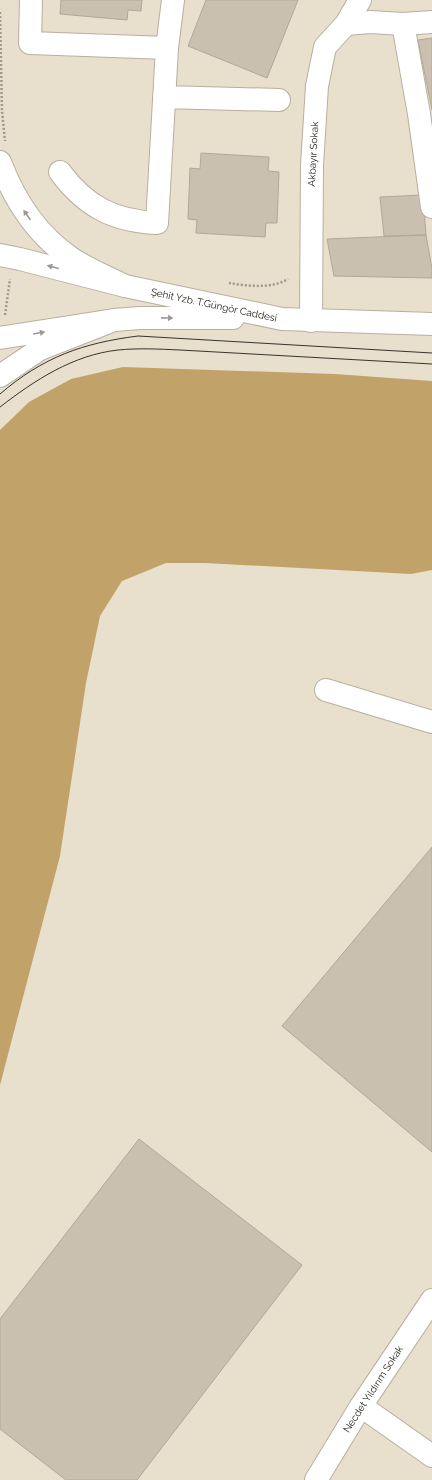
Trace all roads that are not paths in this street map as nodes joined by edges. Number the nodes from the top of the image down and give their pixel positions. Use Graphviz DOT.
graph roads {
  1 [pos="31,0"];
  2 [pos="173,0"];
  3 [pos="360,0"];
  4 [pos="432,22"];
  5 [pos="346,24"];
  6 [pos="403,24"];
  7 [pos="167,48"];
  8 [pos="164,97"];
  9 [pos="279,100"];
  10 [pos="0,162"];
  11 [pos="60,172"];
  12 [pos="432,208"];
  13 [pos="5,264"];
  14 [pos="126,286"];
  15 [pos="282,319"];
  16 [pos="114,320"];
  17 [pos="311,321"];
  18 [pos="432,324"];
  19 [pos="0,338"];
  20 [pos="0,376"];
  21 [pos="326,690"];
  22 [pos="432,722"];
  23 [pos="432,1300"];
  24 [pos="361,1406"];
  25 [pos="432,1456"];
  26 [pos="316,1480"];
  1 -- 7 [label="main road"];
  2 -- 7 [label="main road"];
  3 -- 5 [label="main road, Akbayır Sokak"];
  4 -- 6 [label="main road"];
  5 -- 6 [label="main road"];
  5 -- 17 [label="main road, Akbayır Sokak"];
  6 -- 12 [label="main road"];
  7 -- 8 [label="main road"];
  8 -- 9 [label="main road"];
  8 -- 11 [label="main road"];
  14 -- 10 [label="main road, one-way"];
  14 -- 13 [label="main road, Şehit Yzb. T.Güngör Caddesi, one-way"];
  14 -- 15 [label="main road, Şehit Yzb. T.Güngör Caddesi"];
  16 -- 15 [label="main road, one-way"];
  15 -- 17 [label="main road, Şehit Yzb. T.Güngör Caddesi"];
  19 -- 16 [label="main road, one-way"];
  16 -- 20 [label="main road"];
  17 -- 18 [label="main road, Şehit Yzb. T.Güngör Caddesi"];
  21 -- 22 [label="main road"];
  23 -- 24 [label="main road, Necdet Yıldırım Sokak"];
  24 -- 25 [label="main road"];
  24 -- 26 [label="main road, Necdet Yıldırım Sokak"];
}
